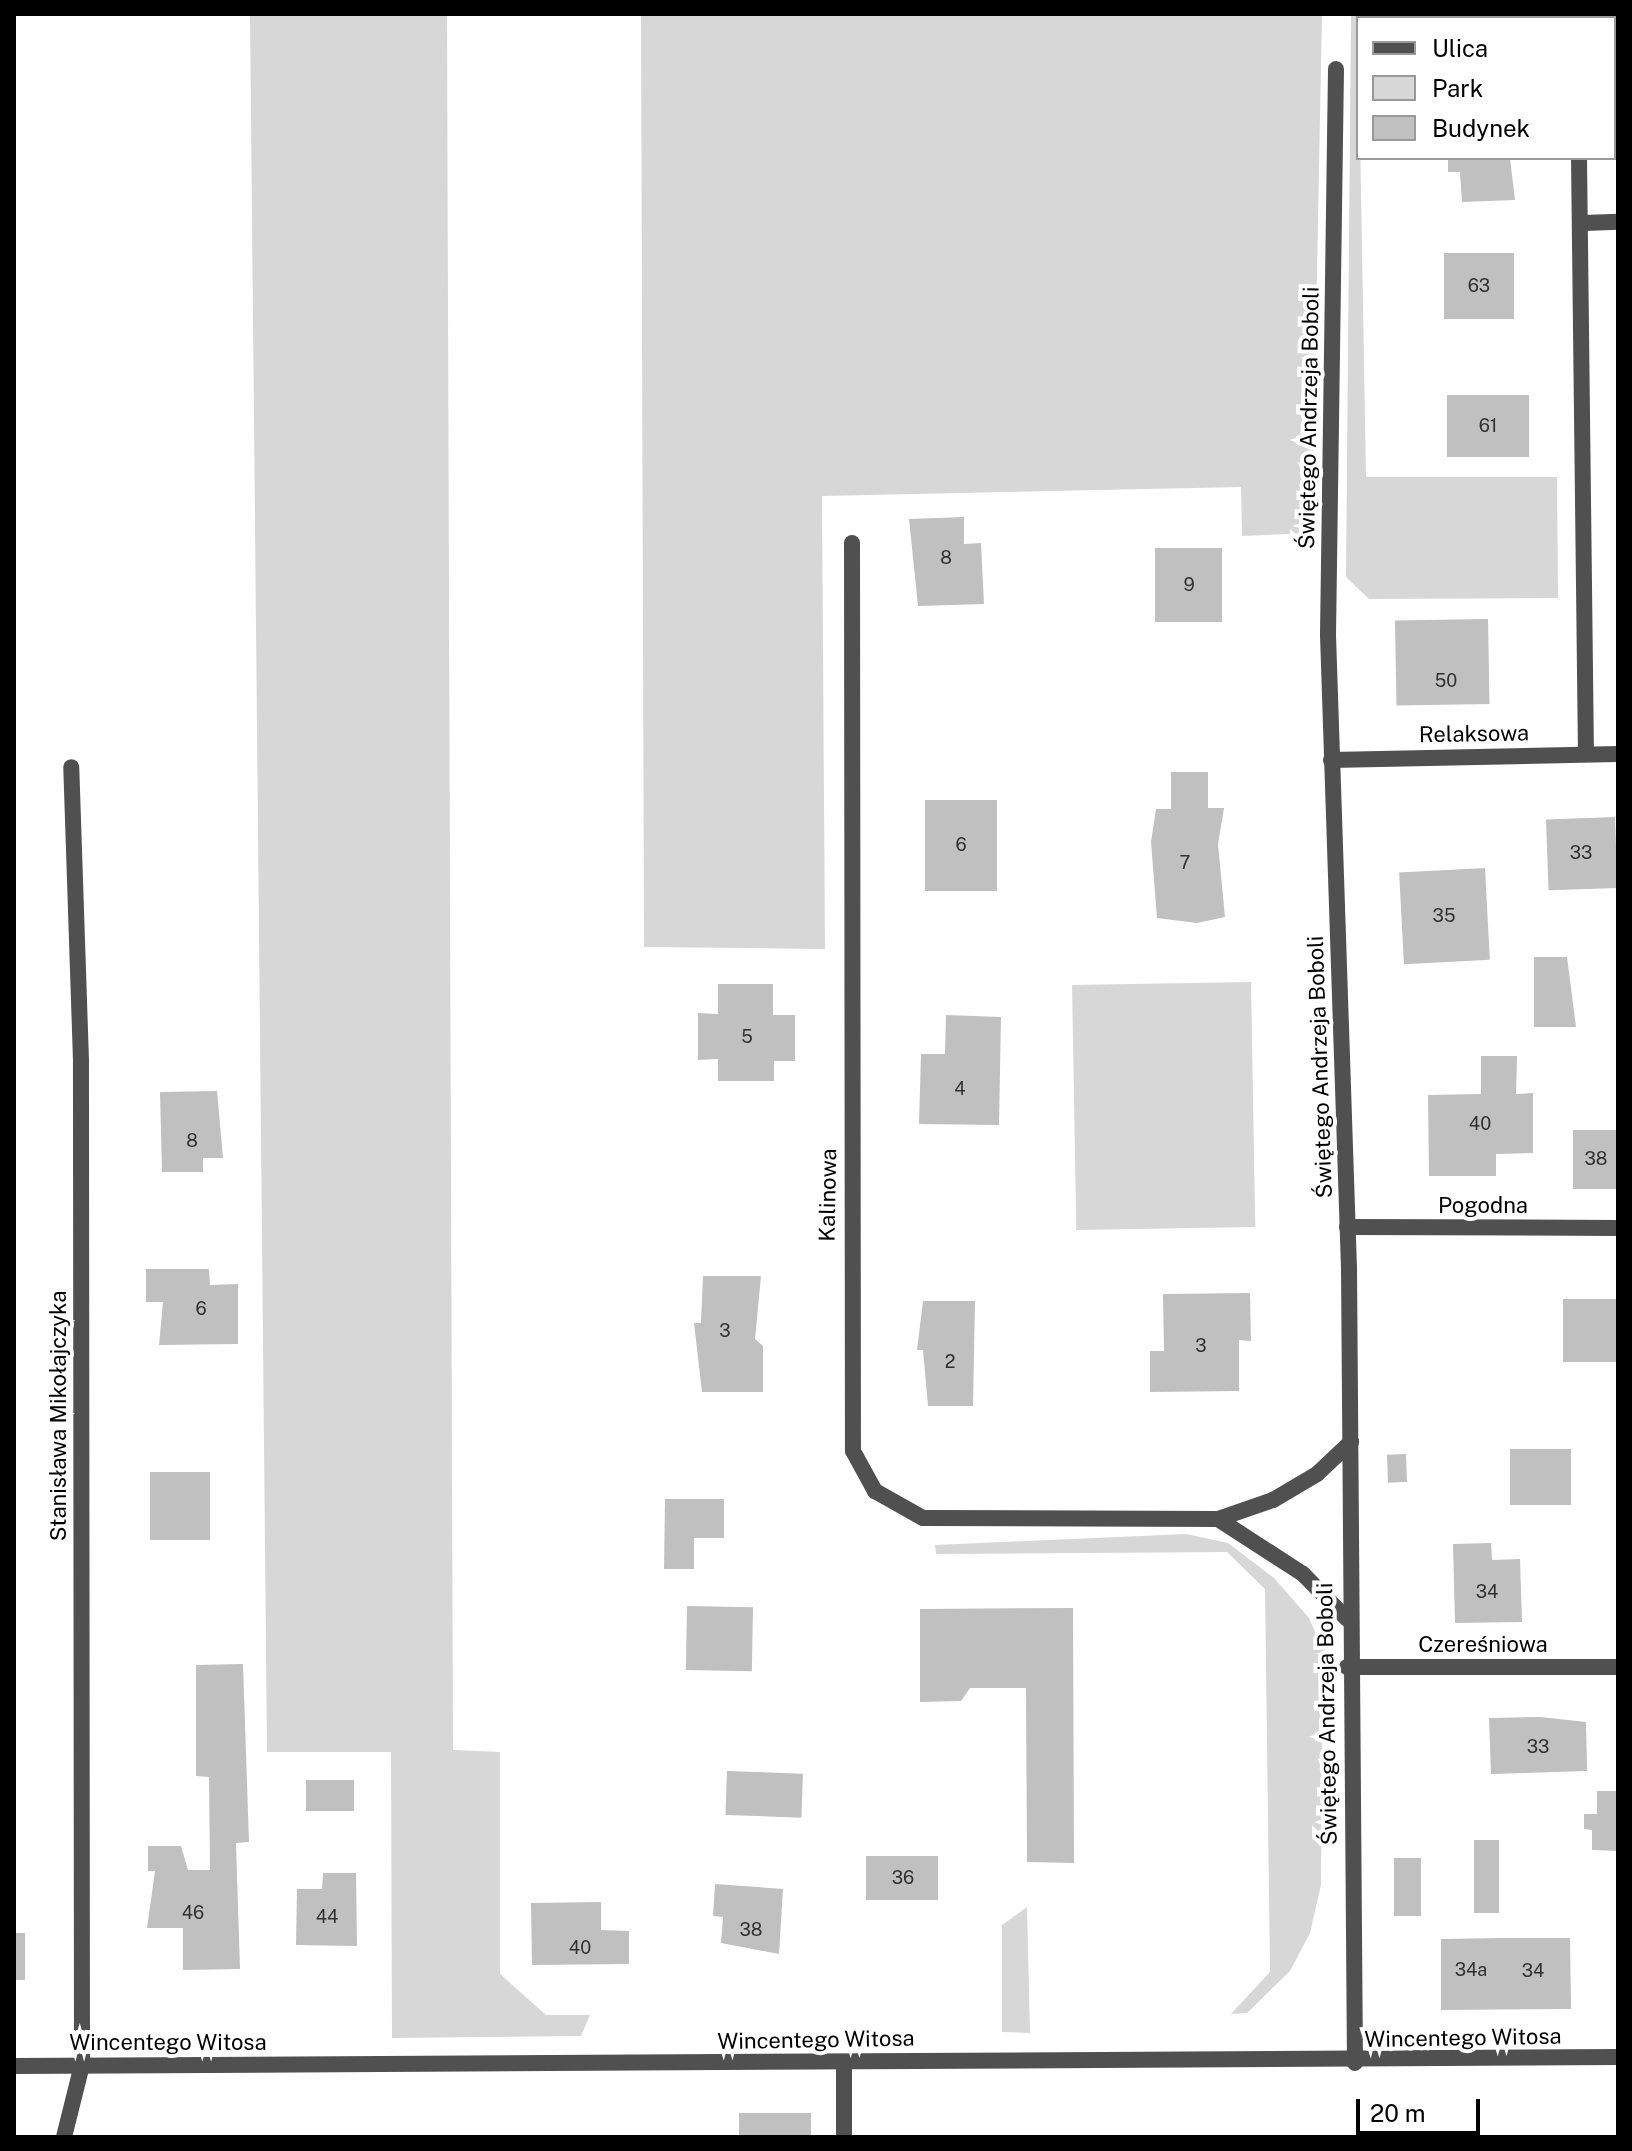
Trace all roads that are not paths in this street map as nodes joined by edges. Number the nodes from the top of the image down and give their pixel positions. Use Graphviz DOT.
graph roads {
  1 [pos="1336,69"];
  2 [pos="1579,160"];
  3 [pos="1618,222"];
  4 [pos="1584,223"];
  5 [pos="852,543"];
  6 [pos="1586,754"];
  7 [pos="1618,754"];
  8 [pos="1331,760"];
  9 [pos="71,767"];
  10 [pos="1347,1227"];
  11 [pos="1618,1228"];
  12 [pos="1351,1442"];
  13 [pos="1218,1519"];
  14 [pos="1347,1619"];
  15 [pos="1347,1667"];
  16 [pos="1618,1667"];
  17 [pos="1618,2057"];
  18 [pos="844,2062"];
  19 [pos="1355,2063"];
  20 [pos="82,2065"];
  21 [pos="14,2066"];
  22 [pos="64,2137"];
  23 [pos="844,2137"];
  1 -- 8 [label="street, Świętego Andrzeja Boboli"];
  2 -- 4 [label="street"];
  3 -- 4 [label="street"];
  4 -- 6 [label="street"];
  5 -- 13 [label="street, Kalinowa"];
  6 -- 7 [label="street, Relaksowa"];
  6 -- 8 [label="street, Relaksowa"];
  8 -- 10 [label="street, Świętego Andrzeja Boboli"];
  9 -- 20 [label="street, Stanisława Mikołajczyka"];
  10 -- 11 [label="street, Pogodna"];
  10 -- 12 [label="street, Świętego Andrzeja Boboli"];
  12 -- 13 [label="street, Kalinowa"];
  12 -- 14 [label="street, Świętego Andrzeja Boboli"];
  13 -- 14 [label="street"];
  14 -- 15 [label="street, Świętego Andrzeja Boboli"];
  15 -- 16 [label="street, Czereśniowa"];
  15 -- 19 [label="street, Świętego Andrzeja Boboli"];
  17 -- 19 [label="street, Wincentego Witosa"];
  18 -- 19 [label="street, Wincentego Witosa"];
  18 -- 20 [label="street, Wincentego Witosa"];
  18 -- 23 [label="street"];
  20 -- 21 [label="street, Wincentego Witosa"];
  20 -- 22 [label="street, Stanisława Mikołajczyka"];
}
